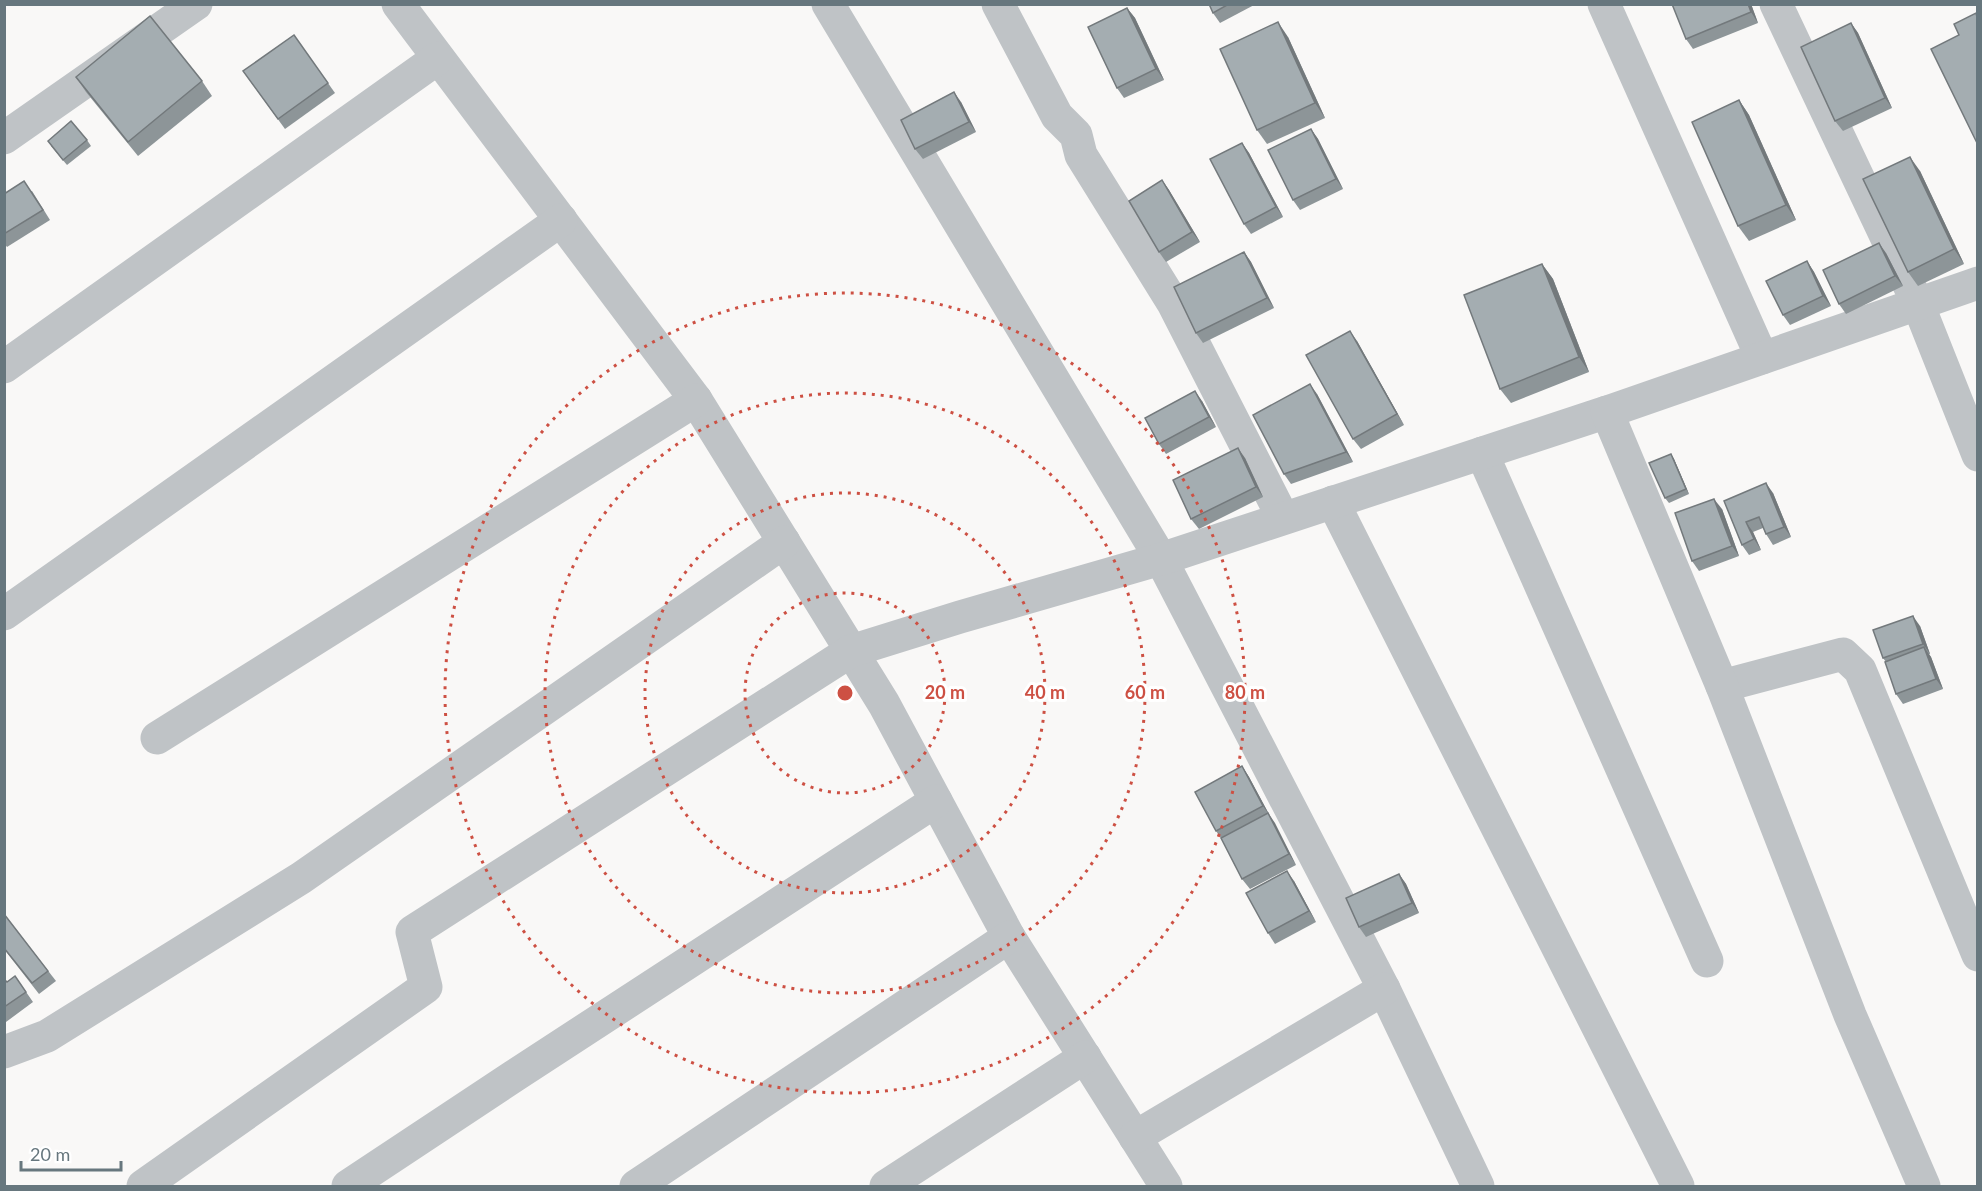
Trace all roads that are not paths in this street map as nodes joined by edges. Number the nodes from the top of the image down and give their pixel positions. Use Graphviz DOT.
graph roads {
  1 [pos="196,4"];
  2 [pos="398,4"];
  3 [pos="828,4"];
  4 [pos="998,4"];
  5 [pos="1604,4"];
  6 [pos="1776,4"];
  7 [pos="438,58"];
  8 [pos="4,138"];
  9 [pos="561,220"];
  10 [pos="1977,283"];
  11 [pos="1918,304"];
  12 [pos="1762,358"];
  13 [pos="4,367"];
  14 [pos="696,400"];
  15 [pos="1607,412"];
  16 [pos="1482,453"];
  17 [pos="1977,455"];
  18 [pos="1333,502"];
  19 [pos="1283,518"];
  20 [pos="784,542"];
  21 [pos="1161,559"];
  22 [pos="4,614"];
  23 [pos="851,651"];
  24 [pos="1722,686"];
  25 [pos="157,738"];
  26 [pos="936,801"];
  27 [pos="1009,937"];
  28 [pos="1977,954"];
  29 [pos="1707,961"];
  30 [pos="1384,989"];
  31 [pos="4,1052"];
  32 [pos="1085,1058"];
  33 [pos="1135,1137"];
  34 [pos="1474,1185"];
  35 [pos="143,1186"];
  36 [pos="348,1186"];
  37 [pos="636,1186"];
  38 [pos="886,1186"];
  39 [pos="1166,1186"];
  40 [pos="1678,1186"];
  41 [pos="1924,1186"];
  1 -- 8 [label="street"];
  2 -- 7 [label="street"];
  3 -- 21 [label="street"];
  4 -- 19 [label="street"];
  5 -- 12 [label="street"];
  6 -- 11 [label="street"];
  7 -- 9 [label="street"];
  7 -- 13 [label="street"];
  9 -- 14 [label="street"];
  9 -- 22 [label="street"];
  10 -- 11 [label="street"];
  11 -- 12 [label="street"];
  11 -- 17 [label="street"];
  12 -- 15 [label="street"];
  14 -- 20 [label="street"];
  14 -- 25 [label="street"];
  15 -- 16 [label="street"];
  15 -- 24 [label="street"];
  16 -- 18 [label="street"];
  16 -- 29 [label="street"];
  18 -- 19 [label="street"];
  18 -- 40 [label="street"];
  19 -- 21 [label="street"];
  20 -- 23 [label="street"];
  20 -- 31 [label="street"];
  21 -- 23 [label="street"];
  21 -- 30 [label="street"];
  23 -- 26 [label="street"];
  23 -- 35 [label="street"];
  24 -- 28 [label="street"];
  24 -- 41 [label="street"];
  26 -- 27 [label="street"];
  26 -- 36 [label="street"];
  27 -- 32 [label="street"];
  27 -- 37 [label="street"];
  30 -- 33 [label="street"];
  30 -- 34 [label="street"];
  32 -- 33 [label="street"];
  32 -- 38 [label="street"];
  33 -- 39 [label="street"];
}
